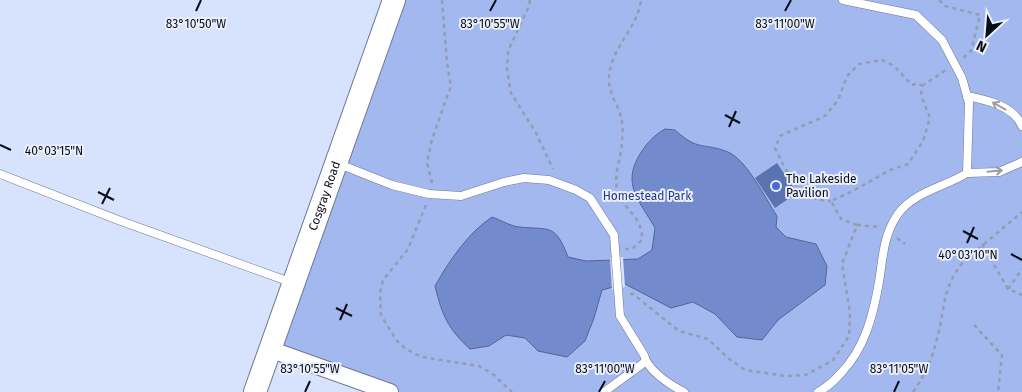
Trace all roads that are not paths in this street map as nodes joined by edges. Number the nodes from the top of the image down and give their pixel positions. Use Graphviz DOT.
graph roads {
  1 [pos="394,0"];
  2 [pos="843,0"];
  3 [pos="967,96"];
  4 [pos="1022,126"];
  5 [pos="1022,162"];
  6 [pos="337,163"];
  7 [pos="967,173"];
  8 [pos="0,174"];
  9 [pos="294,283"];
  10 [pos="272,350"];
  11 [pos="645,362"];
  12 [pos="255,392"];
  13 [pos="390,392"];
  14 [pos="604,392"];
  15 [pos="684,392"];
  16 [pos="818,392"];
  1 -- 6 [label="main road, Cosgray Road"];
  2 -- 3 [label="lane"];
  4 -- 3 [label="lane, one-way"];
  3 -- 7 [label="lane"];
  7 -- 5 [label="lane, one-way"];
  6 -- 9 [label="main road, Cosgray Road"];
  6 -- 11 [label="lane"];
  7 -- 16 [label="lane"];
  8 -- 9 [label="lane"];
  9 -- 10 [label="main road, Cosgray Road"];
  10 -- 12 [label="main road, Cosgray Road"];
  10 -- 13 [label="street"];
  11 -- 14 [label="lane"];
  11 -- 15 [label="lane"];
}
